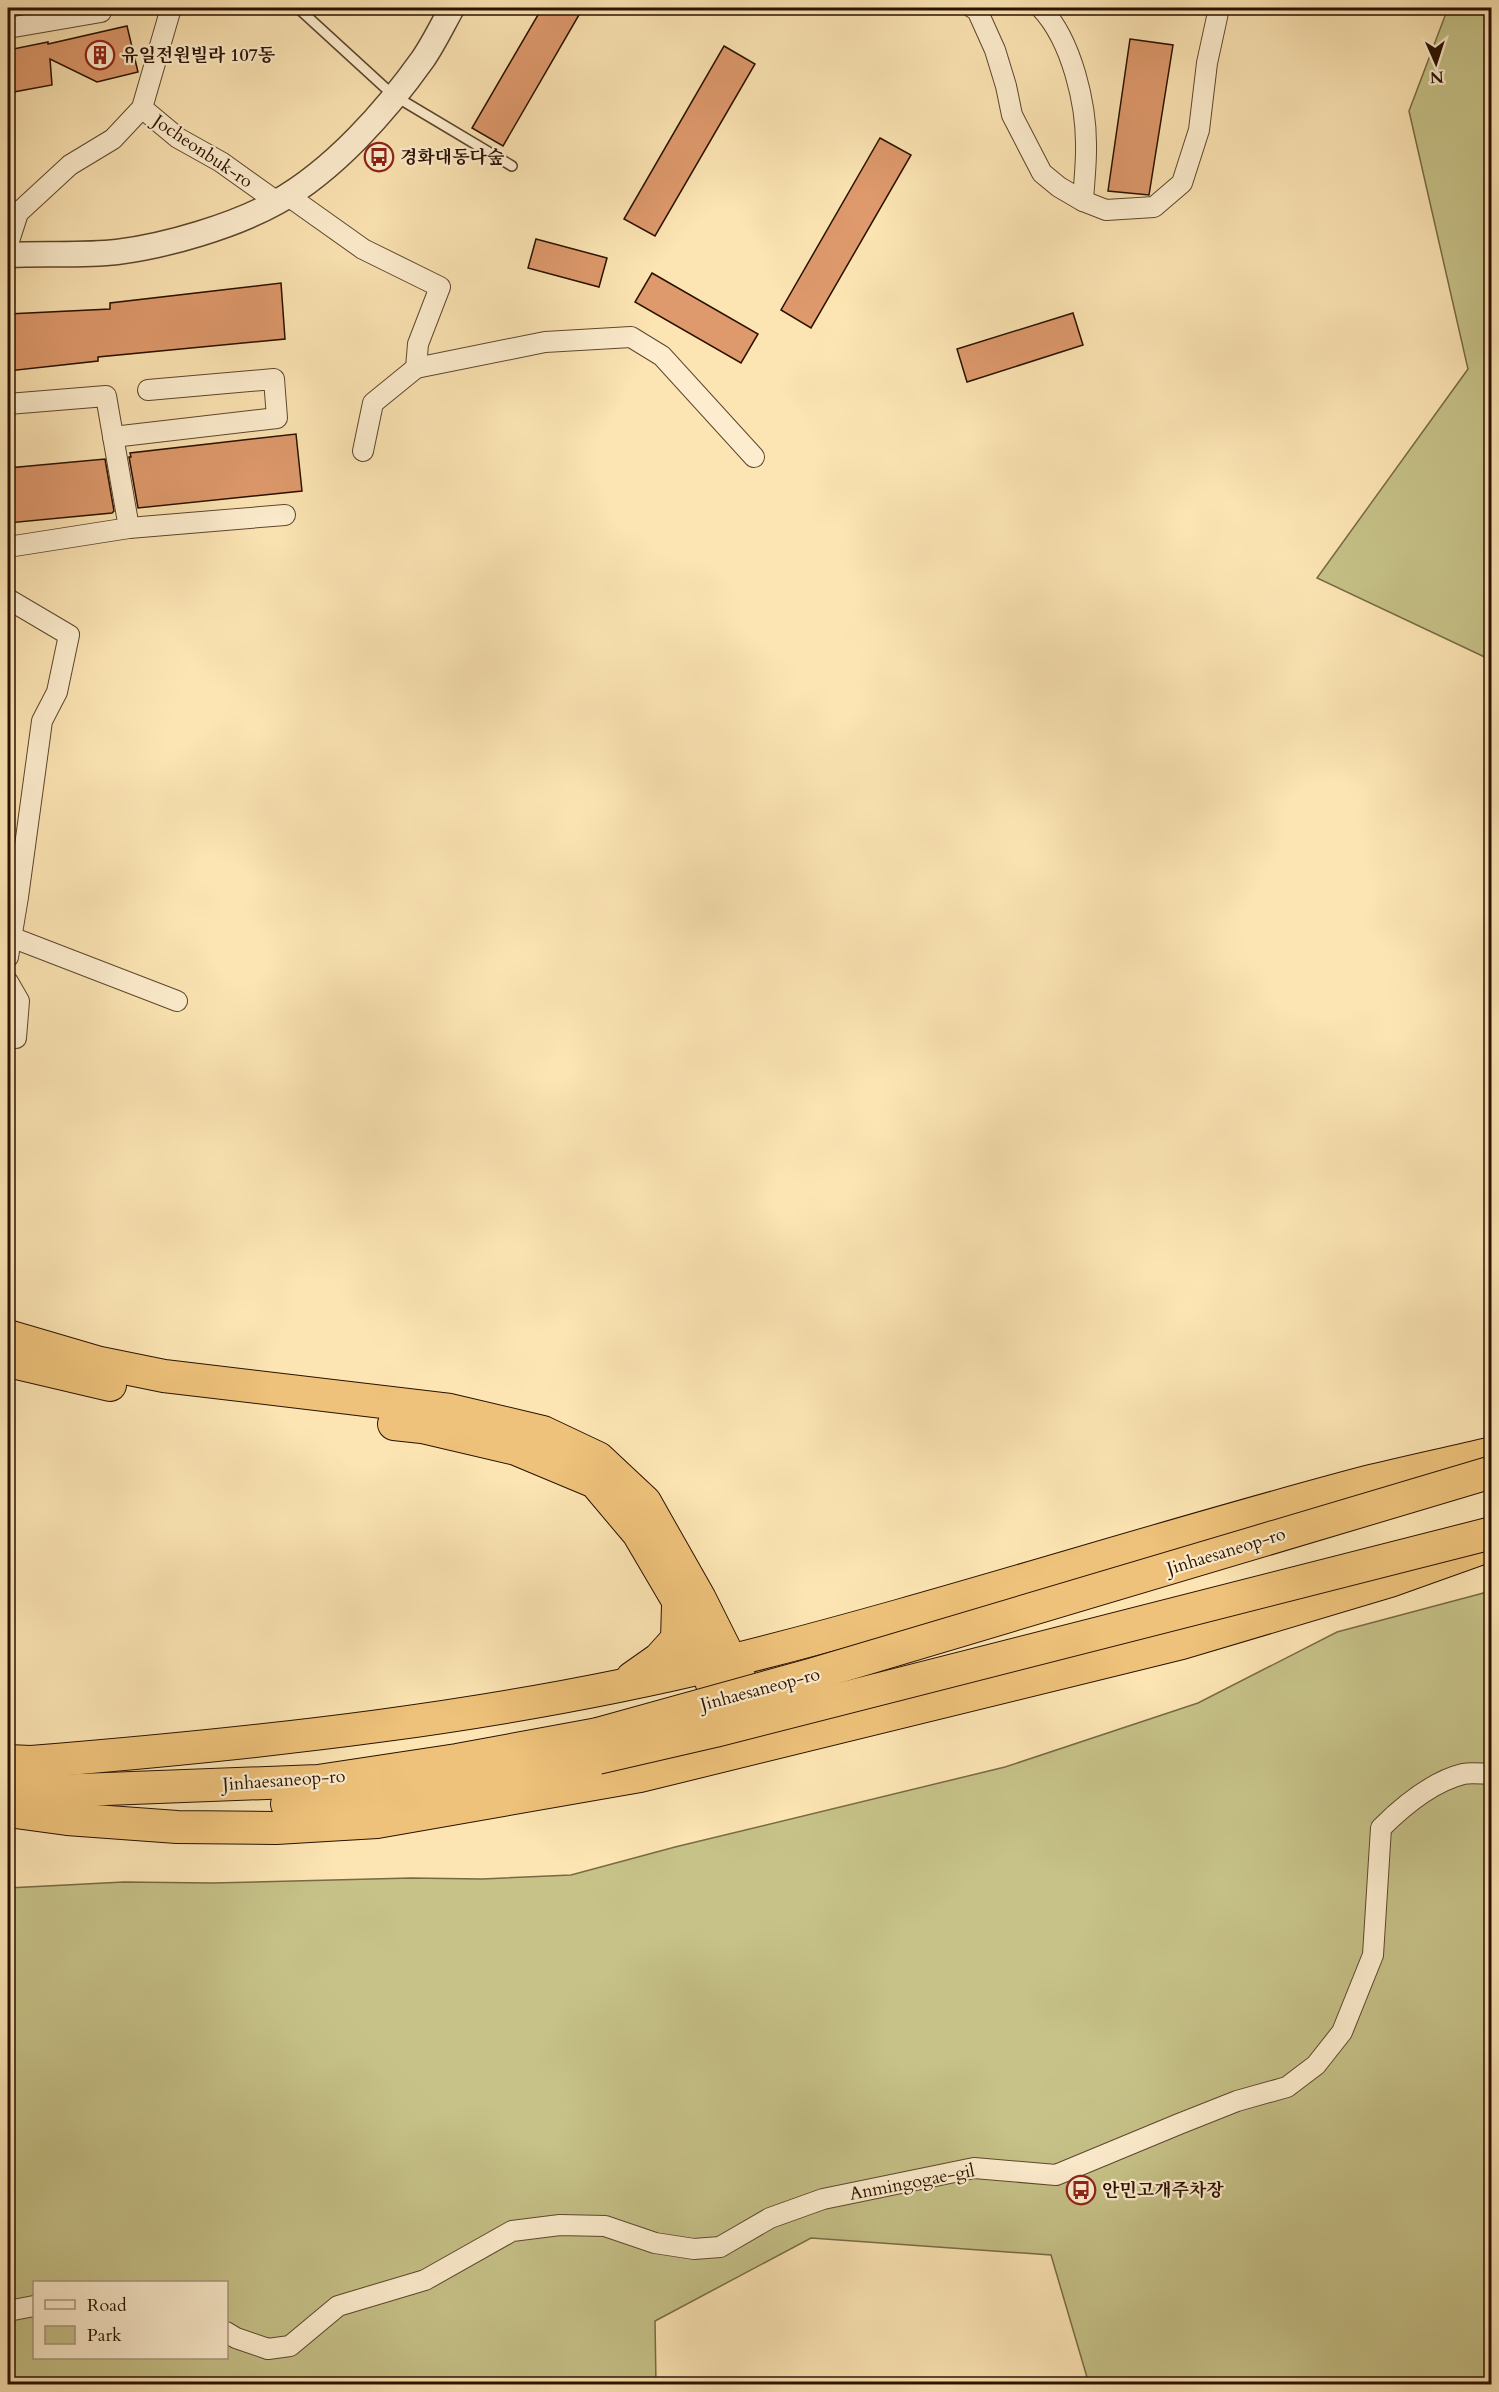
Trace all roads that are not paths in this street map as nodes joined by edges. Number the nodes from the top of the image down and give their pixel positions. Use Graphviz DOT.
graph roads {
  1 [pos="171,8"];
  2 [pos="297,8"];
  3 [pos="452,8"];
  4 [pos="973,8"];
  5 [pos="1041,8"];
  6 [pos="1219,8"];
  7 [pos="101,12"];
  8 [pos="8,28"];
  9 [pos="393,95"];
  10 [pos="142,108"];
  11 [pos="512,166"];
  12 [pos="282,199"];
  13 [pos="1083,201"];
  14 [pos="8,244"];
  15 [pos="8,255"];
  16 [pos="416,368"];
  17 [pos="148,390"];
  18 [pos="8,404"];
  19 [pos="113,436"];
  20 [pos="363,451"];
  21 [pos="754,457"];
  22 [pos="285,515"];
  23 [pos="129,528"];
  24 [pos="8,547"];
  25 [pos="8,599"];
  26 [pos="11,937"];
  27 [pos="8,957"];
  28 [pos="8,982"];
  29 [pos="177,1001"];
  30 [pos="16,1038"];
  31 [pos="8,1336"];
  32 [pos="8,1361"];
  33 [pos="1491,1453"];
  34 [pos="1491,1472"];
  35 [pos="1491,1533"];
  36 [pos="1491,1545"];
  37 [pos="689,1600"];
  38 [pos="794,1644"];
  39 [pos="717,1663"];
  40 [pos="620,1686"];
  41 [pos="598,1746"];
  42 [pos="760,1746"];
  43 [pos="8,1761"];
  44 [pos="1491,1774"];
  45 [pos="8,1787"];
  46 [pos="274,1805"];
  47 [pos="192,1807"];
  48 [pos="8,1809"];
  49 [pos="33,2306"];
  50 [pos="8,2311"];
  51 [pos="228,2333"];
  1 -- 10 [label="street"];
  2 -- 9 [label="lane"];
  3 -- 9 [label="street, Jocheonbuk-ro"];
  4 -- 13 [label="street"];
  5 -- 13 [label="street"];
  6 -- 13 [label="street"];
  7 -- 8 [label="street"];
  9 -- 11 [label="lane"];
  9 -- 12 [label="street, Jocheonbuk-ro"];
  10 -- 12 [label="street, Jocheonbuk-ro"];
  10 -- 14 [label="street, Jocheonbuk-ro"];
  12 -- 15 [label="street, Jocheonbuk-ro"];
  12 -- 16 [label="street"];
  16 -- 20 [label="street"];
  16 -- 21 [label="street"];
  17 -- 19 [label="street"];
  18 -- 19 [label="street"];
  19 -- 23 [label="street"];
  22 -- 23 [label="street"];
  23 -- 24 [label="street"];
  25 -- 26 [label="street"];
  26 -- 27 [label="street"];
  26 -- 29 [label="street"];
  28 -- 30 [label="street"];
  31 -- 37 [label="highway"];
  32 -- 37 [label="highway"];
  33 -- 38 [label="highway"];
  34 -- 41 [label="highway, Jinhaesaneop-ro, bridge"];
  35 -- 41 [label="highway, Jinhaesaneop-ro, bridge"];
  36 -- 42 [label="highway"];
  37 -- 38 [label="highway"];
  37 -- 39 [label="highway"];
  37 -- 40 [label="highway"];
  38 -- 39 [label="highway"];
  39 -- 40 [label="highway"];
  39 -- 42 [label="highway"];
  40 -- 43 [label="highway"];
  41 -- 46 [label="highway, Jinhaesaneop-ro"];
  42 -- 46 [label="highway"];
  44 -- 51 [label="street, Anmingogae-gil"];
  45 -- 47 [label="highway, Jinhaesaneop-ro"];
  46 -- 47 [label="highway, Jinhaesaneop-ro"];
  47 -- 48 [label="highway, Jinhaesaneop-ro"];
  49 -- 50 [label="street"];
}
